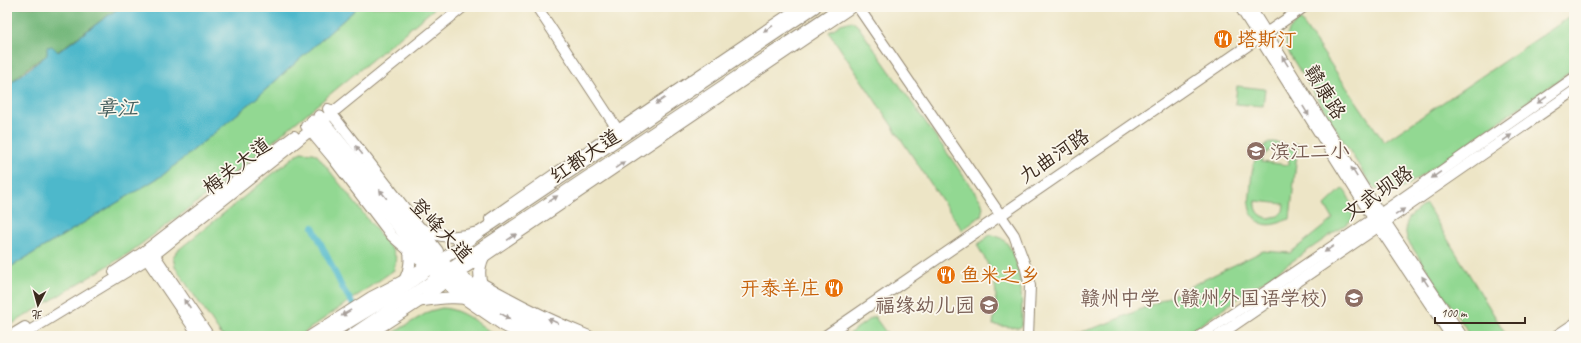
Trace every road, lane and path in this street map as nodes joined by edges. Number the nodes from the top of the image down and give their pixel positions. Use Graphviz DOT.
graph roads {
  1 [pos="452,7"];
  2 [pos="463,7"];
  3 [pos="537,7"];
  4 [pos="800,7"];
  5 [pos="815,7"];
  6 [pos="841,7"];
  7 [pos="852,7"];
  8 [pos="858,7"];
  9 [pos="1240,7"];
  10 [pos="1250,7"];
  11 [pos="1304,7"];
  12 [pos="1264,35"];
  13 [pos="1574,78"];
  14 [pos="1574,90"];
  15 [pos="318,120"];
  16 [pos="618,130"];
  17 [pos="1000,215"];
  18 [pos="1379,220"];
  19 [pos="401,224"];
  20 [pos="422,230"];
  21 [pos="480,232"];
  22 [pos="467,236"];
  23 [pos="496,238"];
  24 [pos="410,251"];
  25 [pos="148,254"];
  26 [pos="482,258"];
  27 [pos="435,262"];
  28 [pos="449,274"];
  29 [pos="406,279"];
  30 [pos="482,292"];
  31 [pos="463,298"];
  32 [pos="395,299"];
  33 [pos="422,300"];
  34 [pos="379,310"];
  35 [pos="1574,324"];
  36 [pos="324,334"];
  37 [pos="10,336"];
  38 [pos="21,336"];
  39 [pos="198,336"];
  40 [pos="209,336"];
  41 [pos="310,336"];
  42 [pos="350,336"];
  43 [pos="367,336"];
  44 [pos="523,336"];
  45 [pos="543,336"];
  46 [pos="566,336"];
  47 [pos="589,336"];
  48 [pos="825,336"];
  49 [pos="1028,336"];
  50 [pos="1200,336"];
  51 [pos="1218,336"];
  52 [pos="1452,336"];
  53 [pos="1462,336"];
  54 [pos="1556,336"];
  1 -- 15 [label="street, 梅关大道"];
  2 -- 15 [label="street, 梅关大道"];
  3 -- 16 [label="street"];
  4 -- 16 [label="street, one-way"];
  5 -- 21 [label="main road, 红都大道"];
  23 -- 6 [label="main road, 红都大道, one-way"];
  26 -- 7 [label="street, one-way"];
  8 -- 17 [label="street"];
  9 -- 12 [label="street, 赣康路"];
  10 -- 12 [label="street, 赣康路"];
  11 -- 12 [label="street, 九曲河路"];
  12 -- 17 [label="street, 九曲河路"];
  12 -- 18 [label="street, 赣康路"];
  13 -- 18 [label="street, 文武坝路, one-way"];
  18 -- 14 [label="street, 文武坝路, one-way"];
  15 -- 19 [label="main road, 登峰大道"];
  20 -- 15 [label="street, one-way"];
  15 -- 24 [label="street"];
  15 -- 25 [label="street, 梅关大道"];
  16 -- 22 [label="street"];
  17 -- 48 [label="street, 九曲河路"];
  17 -- 49 [label="street"];
  18 -- 50 [label="street, 文武坝路, one-way"];
  18 -- 51 [label="street, 文武坝路"];
  18 -- 52 [label="street, 赣康路"];
  53 -- 18 [label="street, 赣康路, one-way"];
  19 -- 20 [label="main road"];
  19 -- 24 [label="main road"];
  19 -- 27 [label="main road, 登峰大道"];
  20 -- 22 [label="main road"];
  20 -- 27 [label="street"];
  21 -- 22 [label="main road"];
  21 -- 27 [label="main road, 红都大道"];
  22 -- 27 [label="street"];
  23 -- 26 [label="main road"];
  23 -- 28 [label="main road, 红都大道"];
  24 -- 27 [label="street"];
  24 -- 29 [label="main road"];
  25 -- 37 [label="street, 梅关大道"];
  25 -- 38 [label="street, 梅关大道"];
  25 -- 39 [label="street"];
  40 -- 25 [label="street, one-way"];
  26 -- 28 [label="street"];
  26 -- 30 [label="main road"];
  27 -- 28 [label="main road, 登峰大道"];
  27 -- 28 [label="street"];
  27 -- 29 [label="street"];
  27 -- 32 [label="main road, 红都大道"];
  28 -- 30 [label="main road, 登峰大道"];
  28 -- 30 [label="street"];
  28 -- 31 [label="street"];
  28 -- 32 [label="main road, 红都大道"];
  28 -- 33 [label="street"];
  29 -- 32 [label="main road"];
  29 -- 34 [label="street"];
  30 -- 31 [label="main road"];
  30 -- 45 [label="main road, 登峰大道, one-way"];
  30 -- 46 [label="main road, 登峰大道"];
  47 -- 30 [label="street, one-way"];
  31 -- 33 [label="main road"];
  31 -- 44 [label="street"];
  32 -- 33 [label="main road"];
  32 -- 34 [label="main road, 红都大道"];
  33 -- 34 [label="street"];
  34 -- 36 [label="main road, 红都大道, one-way"];
  34 -- 42 [label="main road, 红都大道"];
  34 -- 43 [label="street"];
  35 -- 54 [label="street"];
  36 -- 41 [label="street"];
}
